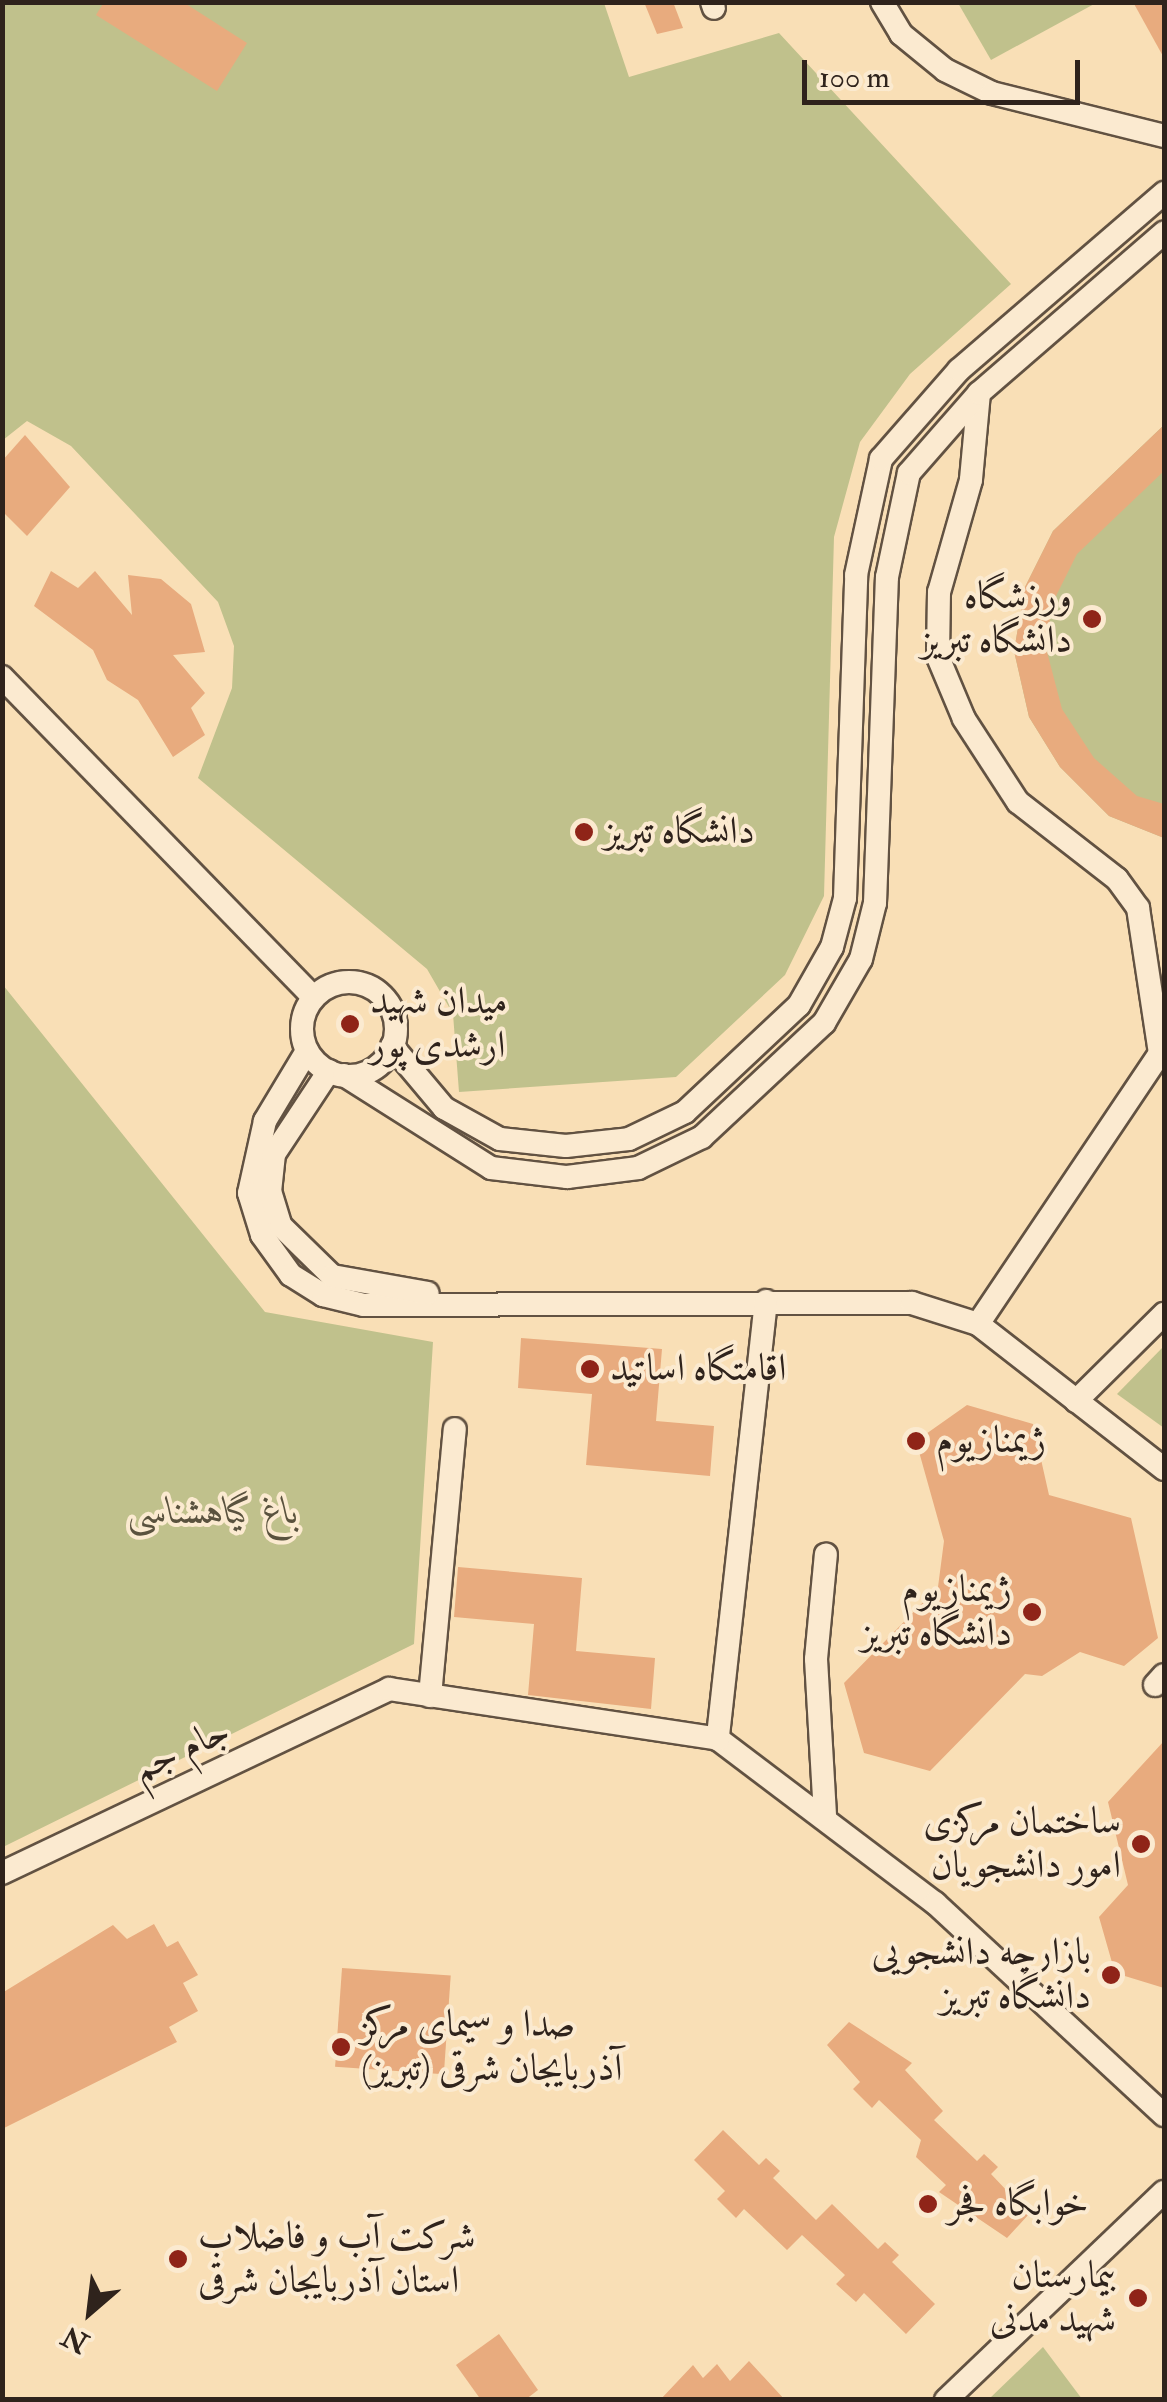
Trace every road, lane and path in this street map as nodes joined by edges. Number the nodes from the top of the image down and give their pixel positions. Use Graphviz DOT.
graph roads {
  1 [pos="882,2"];
  2 [pos="1164,136"];
  3 [pos="1164,193"];
  4 [pos="1164,233"];
  5 [pos="979,393"];
  6 [pos="2,677"];
  7 [pos="314,998"];
  8 [pos="392,1046"];
  9 [pos="1162,1050"];
  10 [pos="307,1051"];
  11 [pos="337,1073"];
  12 [pos="766,1301"];
  13 [pos="505,1303"];
  14 [pos="1164,1314"];
  15 [pos="978,1324"];
  16 [pos="1076,1401"];
  17 [pos="455,1429"];
  18 [pos="1164,1469"];
  19 [pos="826,1554"];
  20 [pos="430,1696"];
  21 [pos="718,1739"];
  22 [pos="824,1816"];
  23 [pos="2,1873"];
  24 [pos="1164,2115"];
  25 [pos="1164,2192"];
  26 [pos="946,2400"];
  1 -- 2 [label="street"];
  3 -- 8 [label="street"];
  4 -- 5 [label="street"];
  5 -- 9 [label="street"];
  5 -- 11 [label="street"];
  6 -- 7 [label="street"];
  7 -- 8 [label="street"];
  7 -- 10 [label="street"];
  8 -- 11 [label="street"];
  9 -- 15 [label="street"];
  10 -- 11 [label="street"];
  10 -- 13 [label="street"];
  11 -- 13 [label="street"];
  12 -- 13 [label="street"];
  12 -- 15 [label="street"];
  12 -- 21 [label="street"];
  14 -- 16 [label="street"];
  15 -- 16 [label="street"];
  16 -- 18 [label="street"];
  17 -- 20 [label="street"];
  19 -- 22 [label="street"];
  20 -- 21 [label="street"];
  20 -- 23 [label="street, جام جم"];
  21 -- 22 [label="street"];
  22 -- 24 [label="street"];
  25 -- 26 [label="street"];
}
